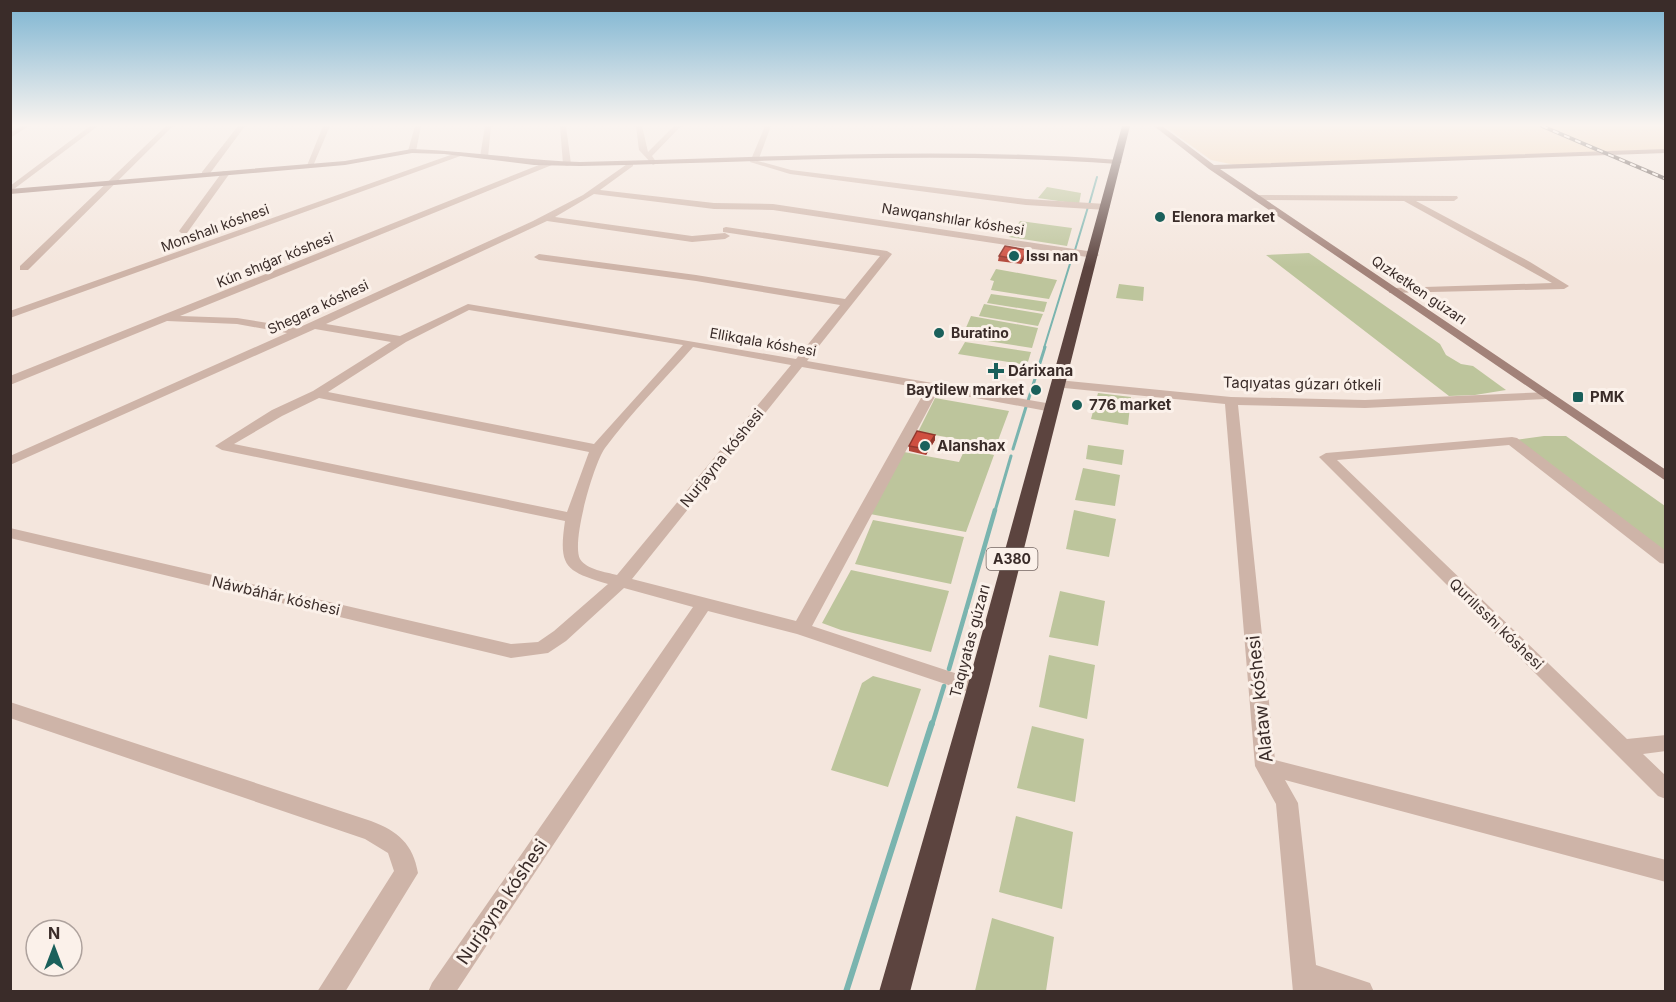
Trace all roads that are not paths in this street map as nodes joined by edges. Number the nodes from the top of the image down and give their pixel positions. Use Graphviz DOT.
graph roads {
  1 [pos="34,173"];
  2 [pos="122,173"];
  3 [pos="226,173"];
  4 [pos="409,173"];
  5 [pos="525,173"];
  6 [pos="620,173"];
  7 [pos="795,173"];
  8 [pos="1115,173"];
  9 [pos="1220,173"];
  10 [pos="205,174"];
  11 [pos="111,183"];
  12 [pos="10,191"];
  13 [pos="594,192"];
  14 [pos="1257,198"];
  15 [pos="1404,198"];
  16 [pos="1454,198"];
  17 [pos="1106,207"];
  18 [pos="544,218"];
  19 [pos="184,231"];
  20 [pos="1094,255"];
  21 [pos="539,257"];
  22 [pos="24,268"];
  23 [pos="1393,291"];
  24 [pos="848,303"];
  25 [pos="10,315"];
  26 [pos="165,318"];
  27 [pos="315,326"];
  28 [pos="299,332"];
  29 [pos="402,340"];
  30 [pos="690,344"];
  31 [pos="800,364"];
  32 [pos="10,381"];
  33 [pos="1058,384"];
  34 [pos="933,388"];
  35 [pos="317,394"];
  36 [pos="1545,395"];
  37 [pos="1231,401"];
  38 [pos="1052,408"];
  39 [pos="597,450"];
  40 [pos="10,461"];
  41 [pos="1665,477"];
  42 [pos="573,518"];
  43 [pos="10,533"];
  44 [pos="1665,559"];
  45 [pos="621,582"];
  46 [pos="704,604"];
  47 [pos="801,629"];
  48 [pos="543,648"];
  49 [pos="978,688"];
  50 [pos="10,710"];
  51 [pos="1665,743"];
  52 [pos="1623,748"];
  53 [pos="1265,766"];
  54 [pos="1665,790"];
  55 [pos="1665,871"];
  56 [pos="1306,983"];
  57 [pos="330,992"];
  58 [pos="441,992"];
  59 [pos="894,992"];
  60 [pos="1361,992"];
  1 -- 12 [label="street"];
  2 -- 11 [label="street"];
  3 -- 10 [label="street"];
  3 -- 19 [label="street"];
  4 -- 25 [label="street, Monshalı kóshesi"];
  5 -- 26 [label="street, Kún shıǵar kóshesi"];
  6 -- 13 [label="street, Shegara kóshesi"];
  7 -- 17 [label="street"];
  8 -- 17 [label="highway, Taqıyatas gúzarı / A380"];
  9 -- 14 [label="street, Qızketken gúzarı"];
  10 -- 11 [label="street"];
  11 -- 12 [label="street"];
  11 -- 22 [label="street"];
  13 -- 18 [label="street, Shegara kóshesi"];
  13 -- 20 [label="street, Nawqanshılar kóshesi"];
  14 -- 15 [label="street"];
  14 -- 23 [label="street, Qızketken gúzarı"];
  15 -- 16 [label="street"];
  15 -- 23 [label="street"];
  17 -- 20 [label="highway, Taqıyatas gúzarı / A380"];
  18 -- 24 [label="street, Nurjayna kóshesi"];
  18 -- 27 [label="street, Shegara kóshesi"];
  20 -- 33 [label="highway, Taqıyatas gúzarı / A380"];
  21 -- 24 [label="street"];
  23 -- 36 [label="street, Qızketken gúzarı"];
  24 -- 31 [label="street, Nurjayna kóshesi"];
  26 -- 28 [label="street"];
  26 -- 32 [label="street, Kún shıǵar kóshesi"];
  27 -- 28 [label="street, Shegara kóshesi"];
  27 -- 29 [label="street"];
  28 -- 40 [label="street, Shegara kóshesi"];
  29 -- 30 [label="street, Ellikqala kóshesi"];
  29 -- 35 [label="street"];
  30 -- 31 [label="street, Ellikqala kóshesi"];
  30 -- 39 [label="street"];
  31 -- 34 [label="street, Ellikqala kóshesi"];
  31 -- 45 [label="street, Nurjayna kóshesi"];
  33 -- 37 [label="street, Taqıyatas gúzarı ótkeli"];
  33 -- 38 [label="highway, Taqıyatas gúzarı / A380"];
  34 -- 38 [label="street, Ellikqala kóshesi"];
  34 -- 47 [label="street"];
  35 -- 39 [label="street"];
  35 -- 42 [label="street"];
  36 -- 37 [label="street, Taqıyatas gúzarı ótkeli"];
  36 -- 41 [label="street, Qızketken gúzarı"];
  37 -- 53 [label="street, Alataw kóshesi"];
  38 -- 49 [label="highway, Taqıyatas gúzarı / A380"];
  39 -- 42 [label="street"];
  42 -- 45 [label="street"];
  43 -- 48 [label="street, Náwbáhár kóshesi"];
  44 -- 52 [label="street, Qurılısshı kóshesi"];
  45 -- 46 [label="street"];
  45 -- 48 [label="street, Nurjayna kóshesi"];
  46 -- 47 [label="street"];
  46 -- 58 [label="street, Nurjayna kóshesi"];
  47 -- 49 [label="street"];
  49 -- 59 [label="highway, Taqıyatas gúzarı / A380"];
  50 -- 57 [label="street"];
  51 -- 52 [label="street"];
  52 -- 54 [label="street, Qurılısshı kóshesi"];
  53 -- 55 [label="street"];
  53 -- 56 [label="street, Alataw kóshesi"];
  56 -- 60 [label="street"];
}
